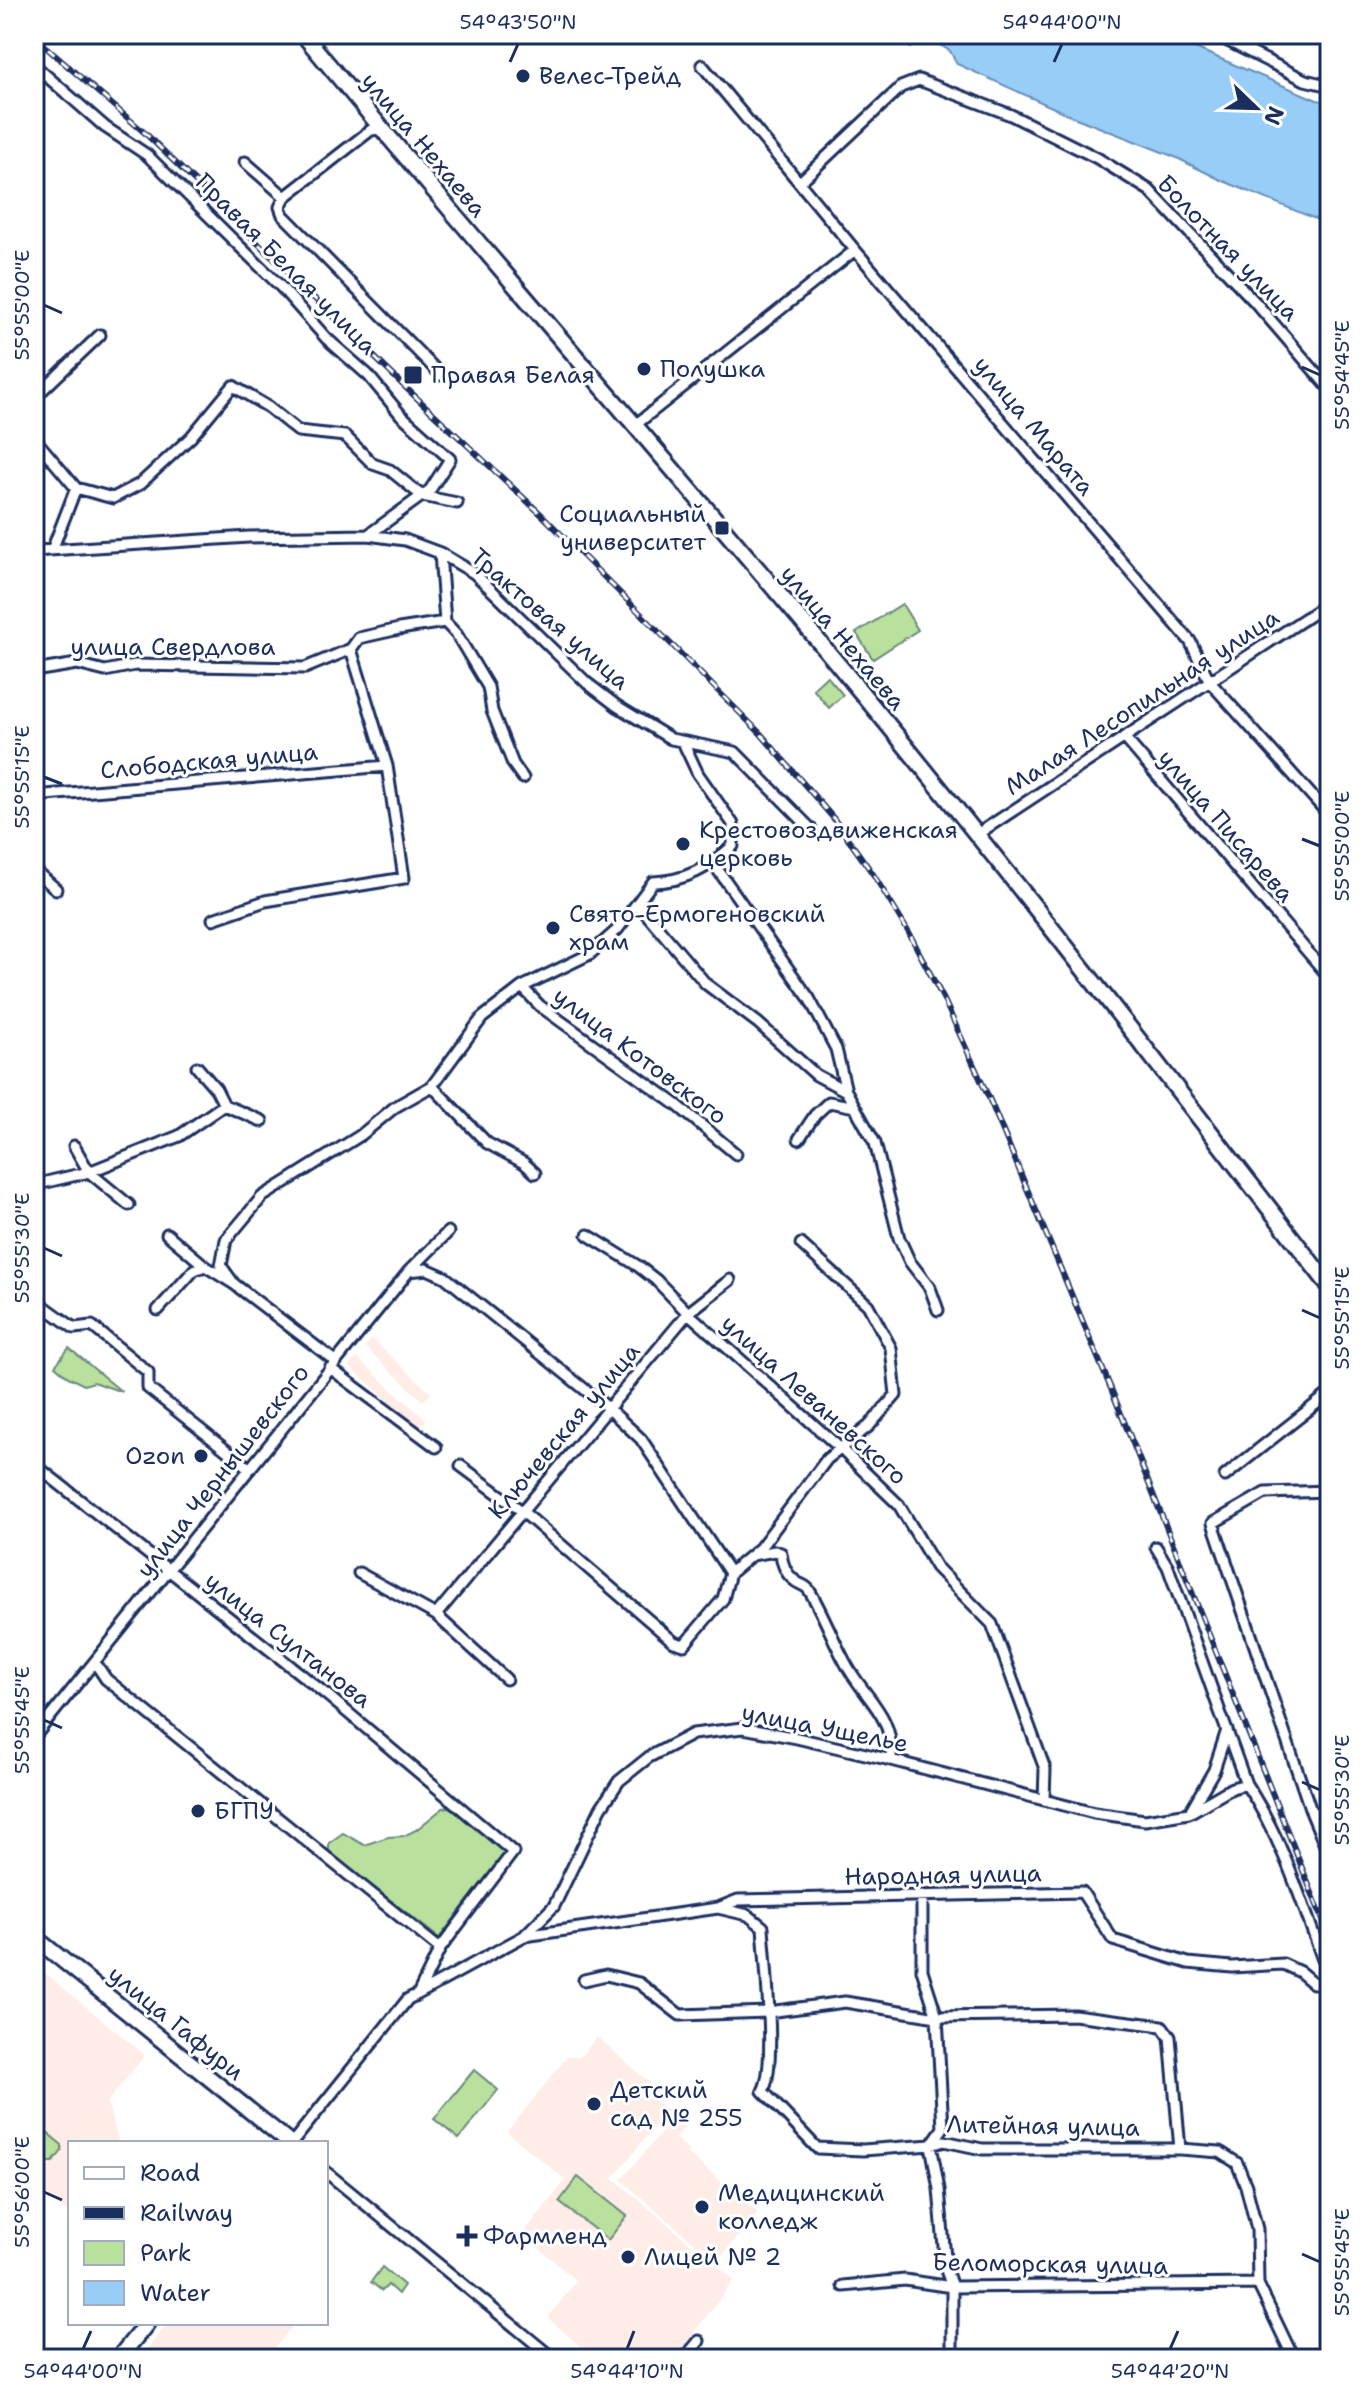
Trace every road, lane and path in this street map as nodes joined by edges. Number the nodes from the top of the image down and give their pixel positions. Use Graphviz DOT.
graph roads {
  1 [pos="303,34"];
  2 [pos="1214,34"];
  3 [pos="34,65"];
  4 [pos="702,65"];
  5 [pos="1330,86"];
  6 [pos="381,129"];
  7 [pos="245,162"];
  8 [pos="801,181"];
  9 [pos="285,197"];
  10 [pos="855,250"];
  11 [pos="100,335"];
  12 [pos="441,375"];
  13 [pos="1330,389"];
  14 [pos="34,398"];
  15 [pos="634,426"];
  16 [pos="34,438"];
  17 [pos="76,488"];
  18 [pos="422,496"];
  19 [pos="457,503"];
  20 [pos="368,535"];
  21 [pos="52,550"];
  22 [pos="34,551"];
  23 [pos="440,553"];
  24 [pos="1330,602"];
  25 [pos="445,622"];
  26 [pos="351,649"];
  27 [pos="34,671"];
  28 [pos="1210,682"];
  29 [pos="1124,737"];
  30 [pos="683,742"];
  31 [pos="387,766"];
  32 [pos="523,778"];
  33 [pos="34,796"];
  34 [pos="1330,816"];
  35 [pos="811,829"];
  36 [pos="976,835"];
  37 [pos="713,863"];
  38 [pos="34,870"];
  39 [pos="56,889"];
  40 [pos="638,904"];
  41 [pos="213,919"];
  42 [pos="1330,978"];
  43 [pos="522,987"];
  44 [pos="197,1067"];
  45 [pos="432,1086"];
  46 [pos="846,1091"];
  47 [pos="224,1105"];
  48 [pos="855,1107"];
  49 [pos="262,1121"];
  50 [pos="799,1139"];
  51 [pos="74,1146"];
  52 [pos="736,1154"];
  53 [pos="89,1172"];
  54 [pos="535,1173"];
  55 [pos="34,1185"];
  56 [pos="129,1205"];
  57 [pos="448,1232"];
  58 [pos="167,1234"];
  59 [pos="588,1235"];
  60 [pos="801,1244"];
  61 [pos="205,1266"];
  62 [pos="409,1271"];
  63 [pos="730,1280"];
  64 [pos="234,1284"];
  65 [pos="1330,1287"];
  66 [pos="34,1299"];
  67 [pos="158,1310"];
  68 [pos="938,1310"];
  69 [pos="688,1313"];
  70 [pos="333,1364"];
  71 [pos="1330,1393"];
  72 [pos="608,1408"];
  73 [pos="436,1447"];
  74 [pos="841,1449"];
  75 [pos="34,1464"];
  76 [pos="461,1466"];
  77 [pos="250,1469"];
  78 [pos="1225,1476"];
  79 [pos="1330,1491"];
  80 [pos="523,1512"];
  81 [pos="1156,1547"];
  82 [pos="752,1555"];
  83 [pos="169,1572"];
  84 [pos="359,1573"];
  85 [pos="730,1573"];
  86 [pos="436,1615"];
  87 [pos="96,1664"];
  88 [pos="506,1679"];
  89 [pos="1227,1730"];
  90 [pos="34,1737"];
  91 [pos="891,1760"];
  92 [pos="1246,1784"];
  93 [pos="1044,1800"];
  94 [pos="1330,1809"];
  95 [pos="1189,1813"];
  96 [pos="1312,1814"];
  97 [pos="1330,1857"];
  98 [pos="922,1895"];
  99 [pos="718,1908"];
  100 [pos="524,1936"];
  101 [pos="34,1937"];
  102 [pos="440,1949"];
  103 [pos="584,1980"];
  104 [pos="1330,1980"];
  105 [pos="418,1994"];
  106 [pos="768,2012"];
  107 [pos="937,2017"];
  108 [pos="289,2141"];
  109 [pos="293,2141"];
  110 [pos="931,2145"];
  111 [pos="1180,2149"];
  112 [pos="328,2174"];
  113 [pos="1258,2284"];
  114 [pos="843,2286"];
  115 [pos="952,2287"];
  116 [pos="145,2325"];
  117 [pos="699,2341"];
  118 [pos="34,2350"];
  119 [pos="45,2359"];
  120 [pos="118,2359"];
  121 [pos="554,2359"];
  122 [pos="684,2359"];
  123 [pos="952,2359"];
  124 [pos="1294,2359"];
  1 -- 6 [label="street, улица Нехаева"];
  2 -- 5 [label="street"];
  3 -- 18 [label="street, Правая Белая улица"];
  4 -- 8 [label="street, улица Марата"];
  6 -- 9 [label="street"];
  6 -- 15 [label="street, улица Нехаева"];
  7 -- 9 [label="street"];
  8 -- 10 [label="street, улица Марата"];
  8 -- 13 [label="street, Болотная улица"];
  9 -- 12 [label="street"];
  10 -- 15 [label="street"];
  10 -- 28 [label="street, улица Марата"];
  11 -- 14 [label="street"];
  15 -- 36 [label="street, улица Нехаева"];
  16 -- 17 [label="street"];
  17 -- 18 [label="street"];
  17 -- 21 [label="street"];
  18 -- 19 [label="street"];
  18 -- 20 [label="street, Правая Белая улица"];
  20 -- 21 [label="street, Трактовая улица"];
  20 -- 23 [label="street, Трактовая улица"];
  21 -- 22 [label="street, Трактовая улица"];
  23 -- 25 [label="street"];
  23 -- 30 [label="street, Трактовая улица"];
  24 -- 28 [label="street, Малая Лесопильная улица"];
  25 -- 26 [label="street, улица Свердлова"];
  25 -- 32 [label="street"];
  26 -- 27 [label="street, улица Свердлова"];
  26 -- 31 [label="street"];
  28 -- 29 [label="street, Малая Лесопильная улица"];
  28 -- 34 [label="street, улица Марата"];
  29 -- 36 [label="street, Малая Лесопильная улица"];
  29 -- 42 [label="street, улица Писарева"];
  30 -- 35 [label="street, Трактовая улица"];
  30 -- 37 [label="street"];
  31 -- 33 [label="street, Слободская улица"];
  31 -- 41 [label="street"];
  36 -- 65 [label="street, улица Нехаева"];
  37 -- 40 [label="street"];
  37 -- 46 [label="street"];
  38 -- 39 [label="street"];
  40 -- 43 [label="street"];
  40 -- 46 [label="street"];
  43 -- 45 [label="street"];
  43 -- 52 [label="street, улица Котовского"];
  44 -- 47 [label="street"];
  45 -- 54 [label="street"];
  45 -- 64 [label="street"];
  46 -- 48 [label="street"];
  47 -- 49 [label="street"];
  47 -- 53 [label="street"];
  48 -- 50 [label="street"];
  48 -- 68 [label="street"];
  51 -- 53 [label="street"];
  53 -- 55 [label="street"];
  53 -- 56 [label="street"];
  57 -- 62 [label="street, улица Чернышевского"];
  58 -- 61 [label="street"];
  59 -- 69 [label="street, улица Леваневского"];
  60 -- 74 [label="street"];
  61 -- 64 [label="street"];
  61 -- 67 [label="street"];
  62 -- 70 [label="street, улица Чернышевского"];
  62 -- 72 [label="street"];
  63 -- 69 [label="street, Ключевская улица"];
  64 -- 70 [label="street"];
  66 -- 77 [label="street"];
  69 -- 72 [label="street, Ключевская улица"];
  69 -- 74 [label="street, улица Леваневского"];
  70 -- 73 [label="street"];
  70 -- 77 [label="street, улица Чернышевского"];
  71 -- 78 [label="street"];
  72 -- 80 [label="street, Ключевская улица"];
  72 -- 85 [label="street"];
  74 -- 82 [label="street"];
  74 -- 93 [label="street, улица Леваневского"];
  75 -- 83 [label="street, улица Султанова"];
  76 -- 80 [label="street"];
  77 -- 83 [label="street, улица Чернышевского"];
  79 -- 96 [label="street"];
  80 -- 85 [label="street"];
  80 -- 86 [label="street, Ключевская улица"];
  81 -- 89 [label="street"];
  82 -- 85 [label="street"];
  82 -- 91 [label="street"];
  83 -- 87 [label="street, улица Чернышевского"];
  83 -- 102 [label="street, улица Султанова"];
  84 -- 86 [label="street"];
  86 -- 88 [label="street"];
  87 -- 90 [label="street, улица Чернышевского"];
  87 -- 102 [label="street"];
  89 -- 92 [label="street"];
  89 -- 95 [label="street"];
  91 -- 93 [label="street, улица Ущелье"];
  91 -- 100 [label="street, улица Ущелье"];
  92 -- 95 [label="street, улица Ущелье"];
  92 -- 104 [label="street"];
  93 -- 95 [label="street, улица Ущелье"];
  94 -- 96 [label="street"];
  96 -- 97 [label="street"];
  98 -- 99 [label="street, Народная улица"];
  98 -- 104 [label="street, Народная улица"];
  98 -- 107 [label="street"];
  99 -- 100 [label="street, Народная улица"];
  99 -- 106 [label="street"];
  100 -- 105 [label="street, улица Ущелье"];
  101 -- 108 [label="street, улица Гафури"];
  102 -- 105 [label="street"];
  103 -- 106 [label="street"];
  105 -- 109 [label="street"];
  106 -- 107 [label="street"];
  106 -- 110 [label="street, Литейная улица"];
  107 -- 110 [label="street"];
  107 -- 111 [label="street"];
  110 -- 111 [label="street, Литейная улица"];
  110 -- 115 [label="street"];
  111 -- 113 [label="street, Литейная улица"];
  112 -- 121 [label="street"];
  113 -- 115 [label="street, Беломорская улица"];
  113 -- 124 [label="street"];
  114 -- 115 [label="street, Беломорская улица"];
  115 -- 123 [label="street"];
  116 -- 120 [label="street"];
  117 -- 122 [label="street"];
  118 -- 119 [label="street"];
}
